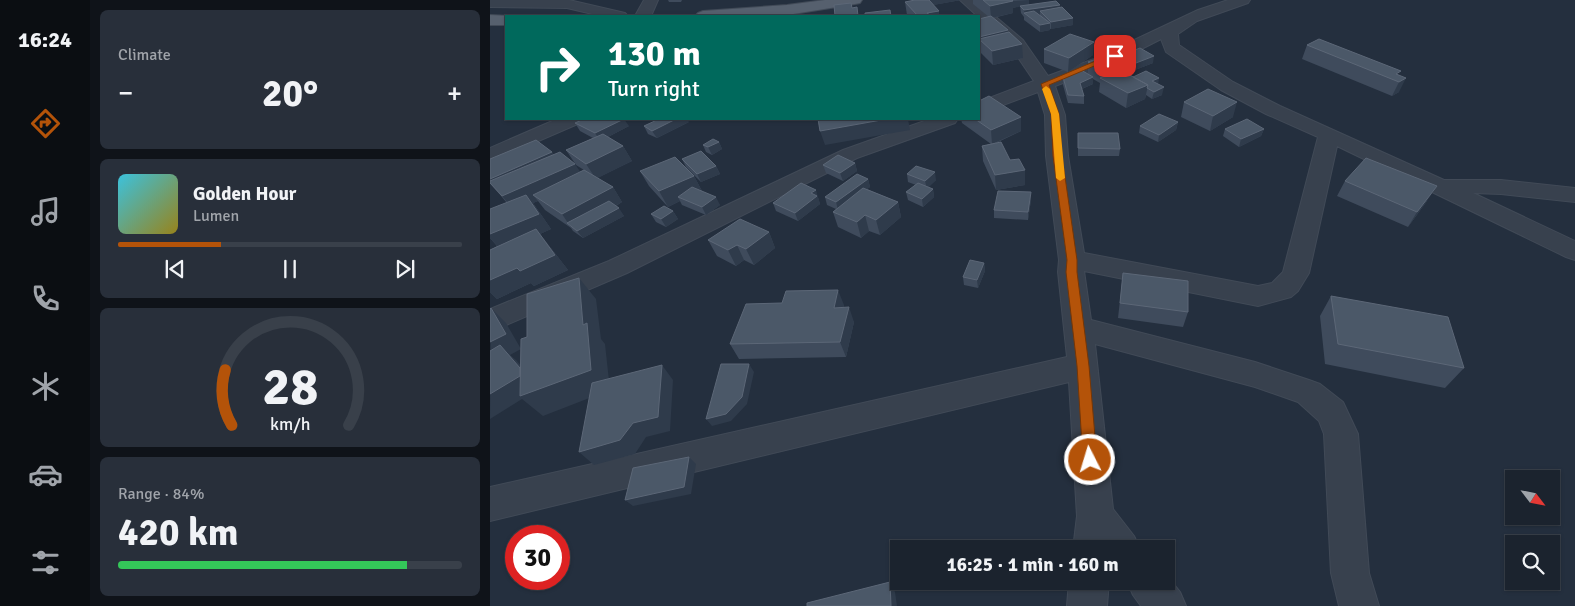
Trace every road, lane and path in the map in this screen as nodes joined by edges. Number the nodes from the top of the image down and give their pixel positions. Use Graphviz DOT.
graph roads {
  1 [pos="652,0"];
  2 [pos="855,0"];
  3 [pos="967,0"];
  4 [pos="1243,0"];
  5 [pos="490,3"];
  6 [pos="616,15"];
  7 [pos="644,15"];
  8 [pos="717,15"];
  9 [pos="490,20"];
  10 [pos="505,20"];
  11 [pos="1174,27"];
  12 [pos="1045,84"];
  13 [pos="980,108"];
  14 [pos="571,120"];
  15 [pos="945,120"];
  16 [pos="1329,134"];
  17 [pos="490,156"];
  18 [pos="1436,186"];
  19 [pos="1575,194"];
  20 [pos="1575,251"];
  21 [pos="1072,260"];
  22 [pos="490,321"];
  23 [pos="1078,328"];
  24 [pos="1083,366"];
  25 [pos="490,504"];
  26 [pos="1093,532"];
  27 [pos="1106,540"];
  28 [pos="1088,590"];
  29 [pos="1154,590"];
  30 [pos="1087,606"];
  31 [pos="1166,606"];
  32 [pos="1359,606"];
  1 -- 7 [label="street"];
  2 -- 8 [label="main road"];
  3 -- 12 [label="street"];
  4 -- 11 [label="street"];
  5 -- 6 [label="street"];
  9 -- 10 [label="main road"];
  11 -- 12 [label="street"];
  11 -- 16 [label="street"];
  12 -- 13 [label="street"];
  12 -- 21 [label="street"];
  14 -- 17 [label="street"];
  15 -- 22 [label="street"];
  16 -- 18 [label="street"];
  16 -- 21 [label="street"];
  18 -- 19 [label="street"];
  18 -- 20 [label="street"];
  21 -- 23 [label="street"];
  23 -- 24 [label="street"];
  23 -- 32 [label="street"];
  24 -- 25 [label="street"];
  24 -- 26 [label="street"];
  26 -- 27 [label="street"];
  28 -- 30 [label="street"];
  29 -- 31 [label="street"];
}
